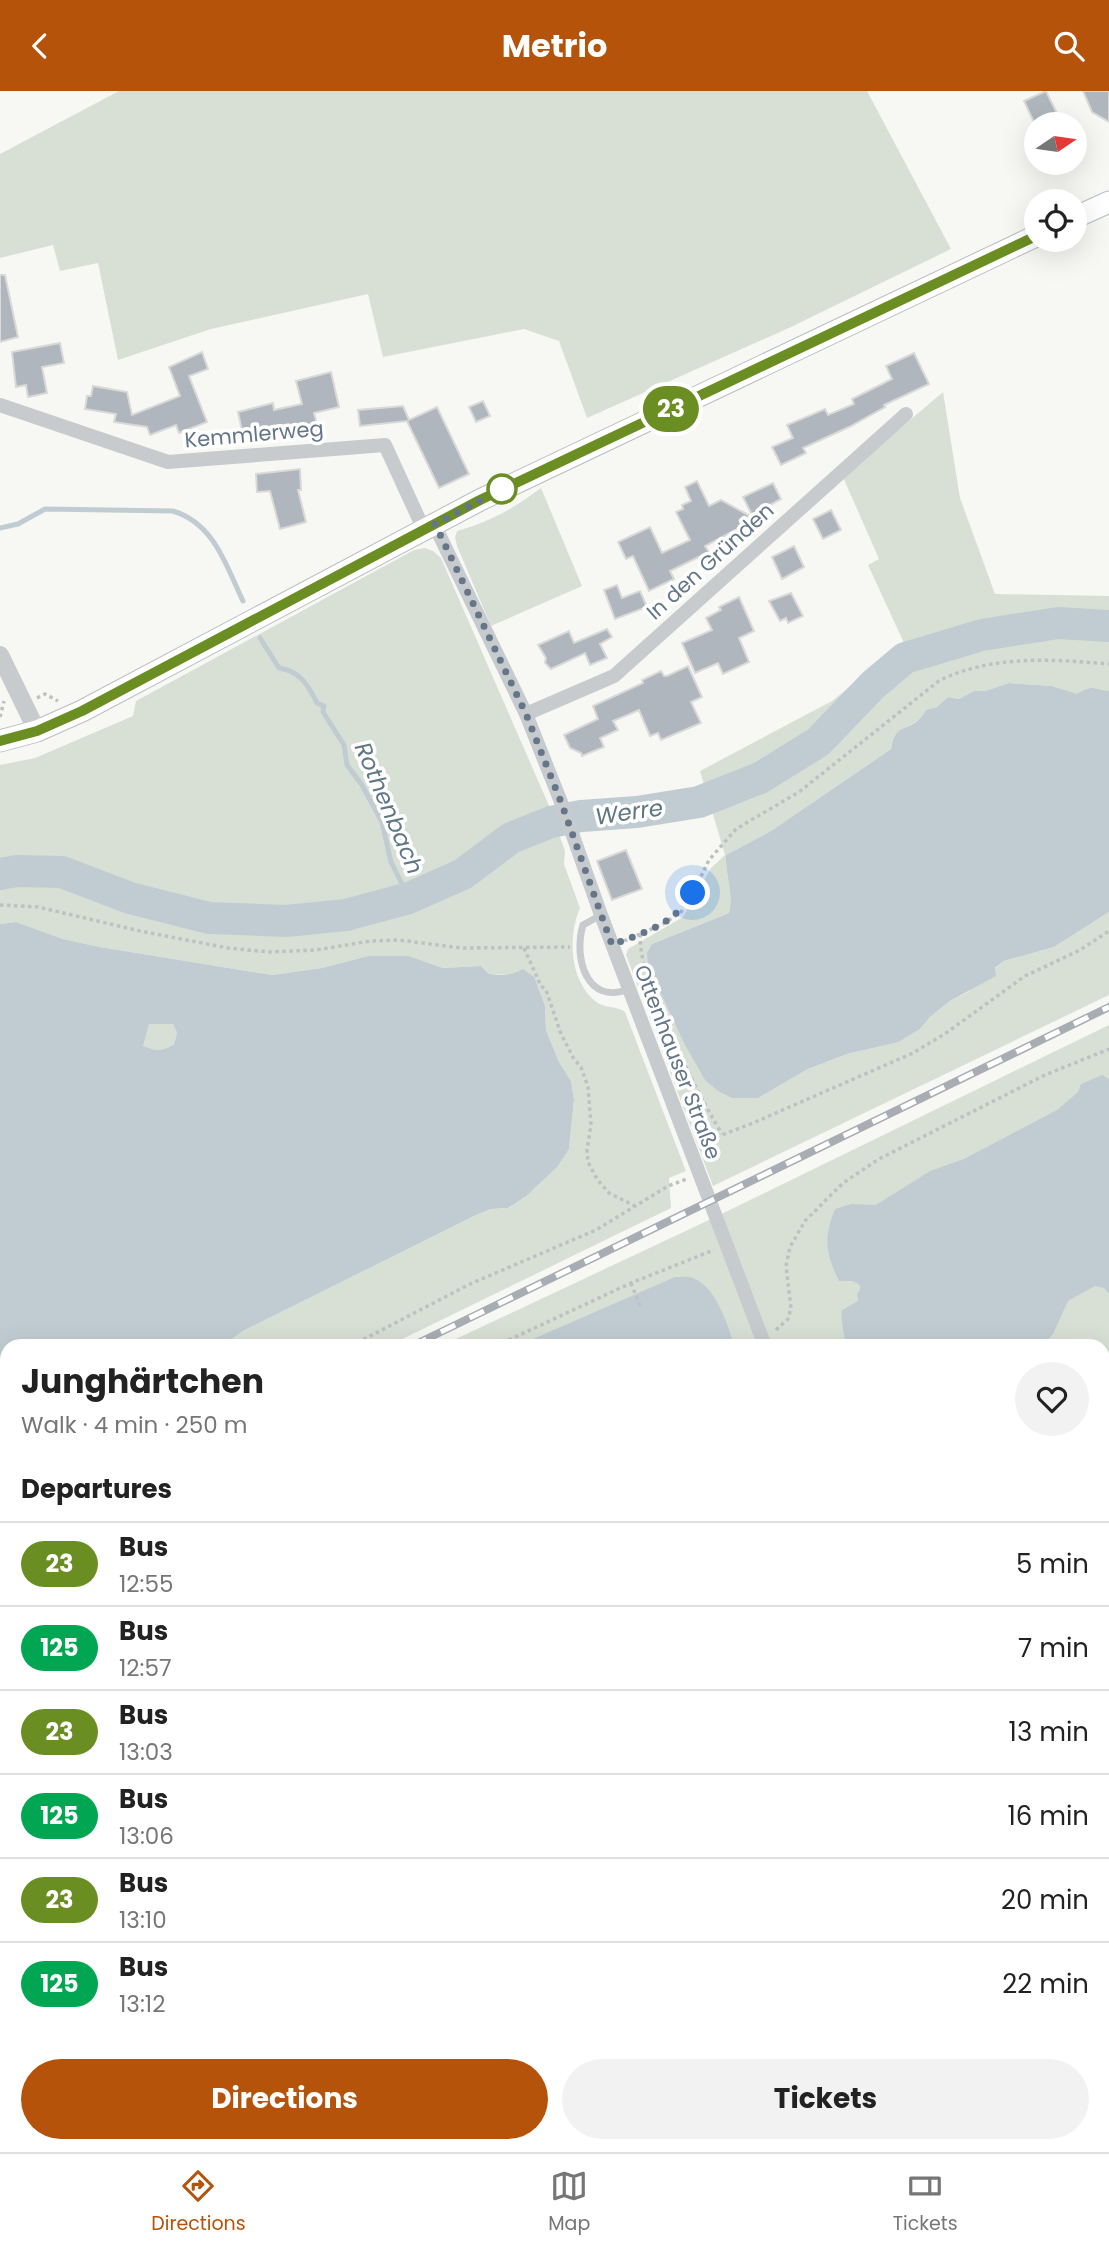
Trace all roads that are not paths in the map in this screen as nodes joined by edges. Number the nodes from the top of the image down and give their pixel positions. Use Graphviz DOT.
graph roads {
  1 [pos="1109,202"];
  2 [pos="1087,212"];
  3 [pos="1024,242"];
  4 [pos="0,405"];
  5 [pos="905,414"];
  6 [pos="429,527"];
  7 [pos="0,655"];
  8 [pos="526,714"];
  9 [pos="37,731"];
  10 [pos="0,741"];
  11 [pos="601,915"];
  12 [pos="629,989"];
  13 [pos="762,1339"];
  1 -- 2 [label="main road"];
  3 -- 6 [label="main road"];
  4 -- 6 [label="street, Kemmlerweg"];
  5 -- 8 [label="street, In den Gründen"];
  6 -- 8 [label="street, Ottenhauser Straße"];
  6 -- 9 [label="main road"];
  7 -- 9 [label="street"];
  8 -- 11 [label="street, Ottenhauser Straße"];
  9 -- 10 [label="main road"];
  11 -- 12 [label="street, Ottenhauser Straße"];
  11 -- 12 [label="lane"];
  12 -- 13 [label="street, Ottenhauser Straße"];
}
